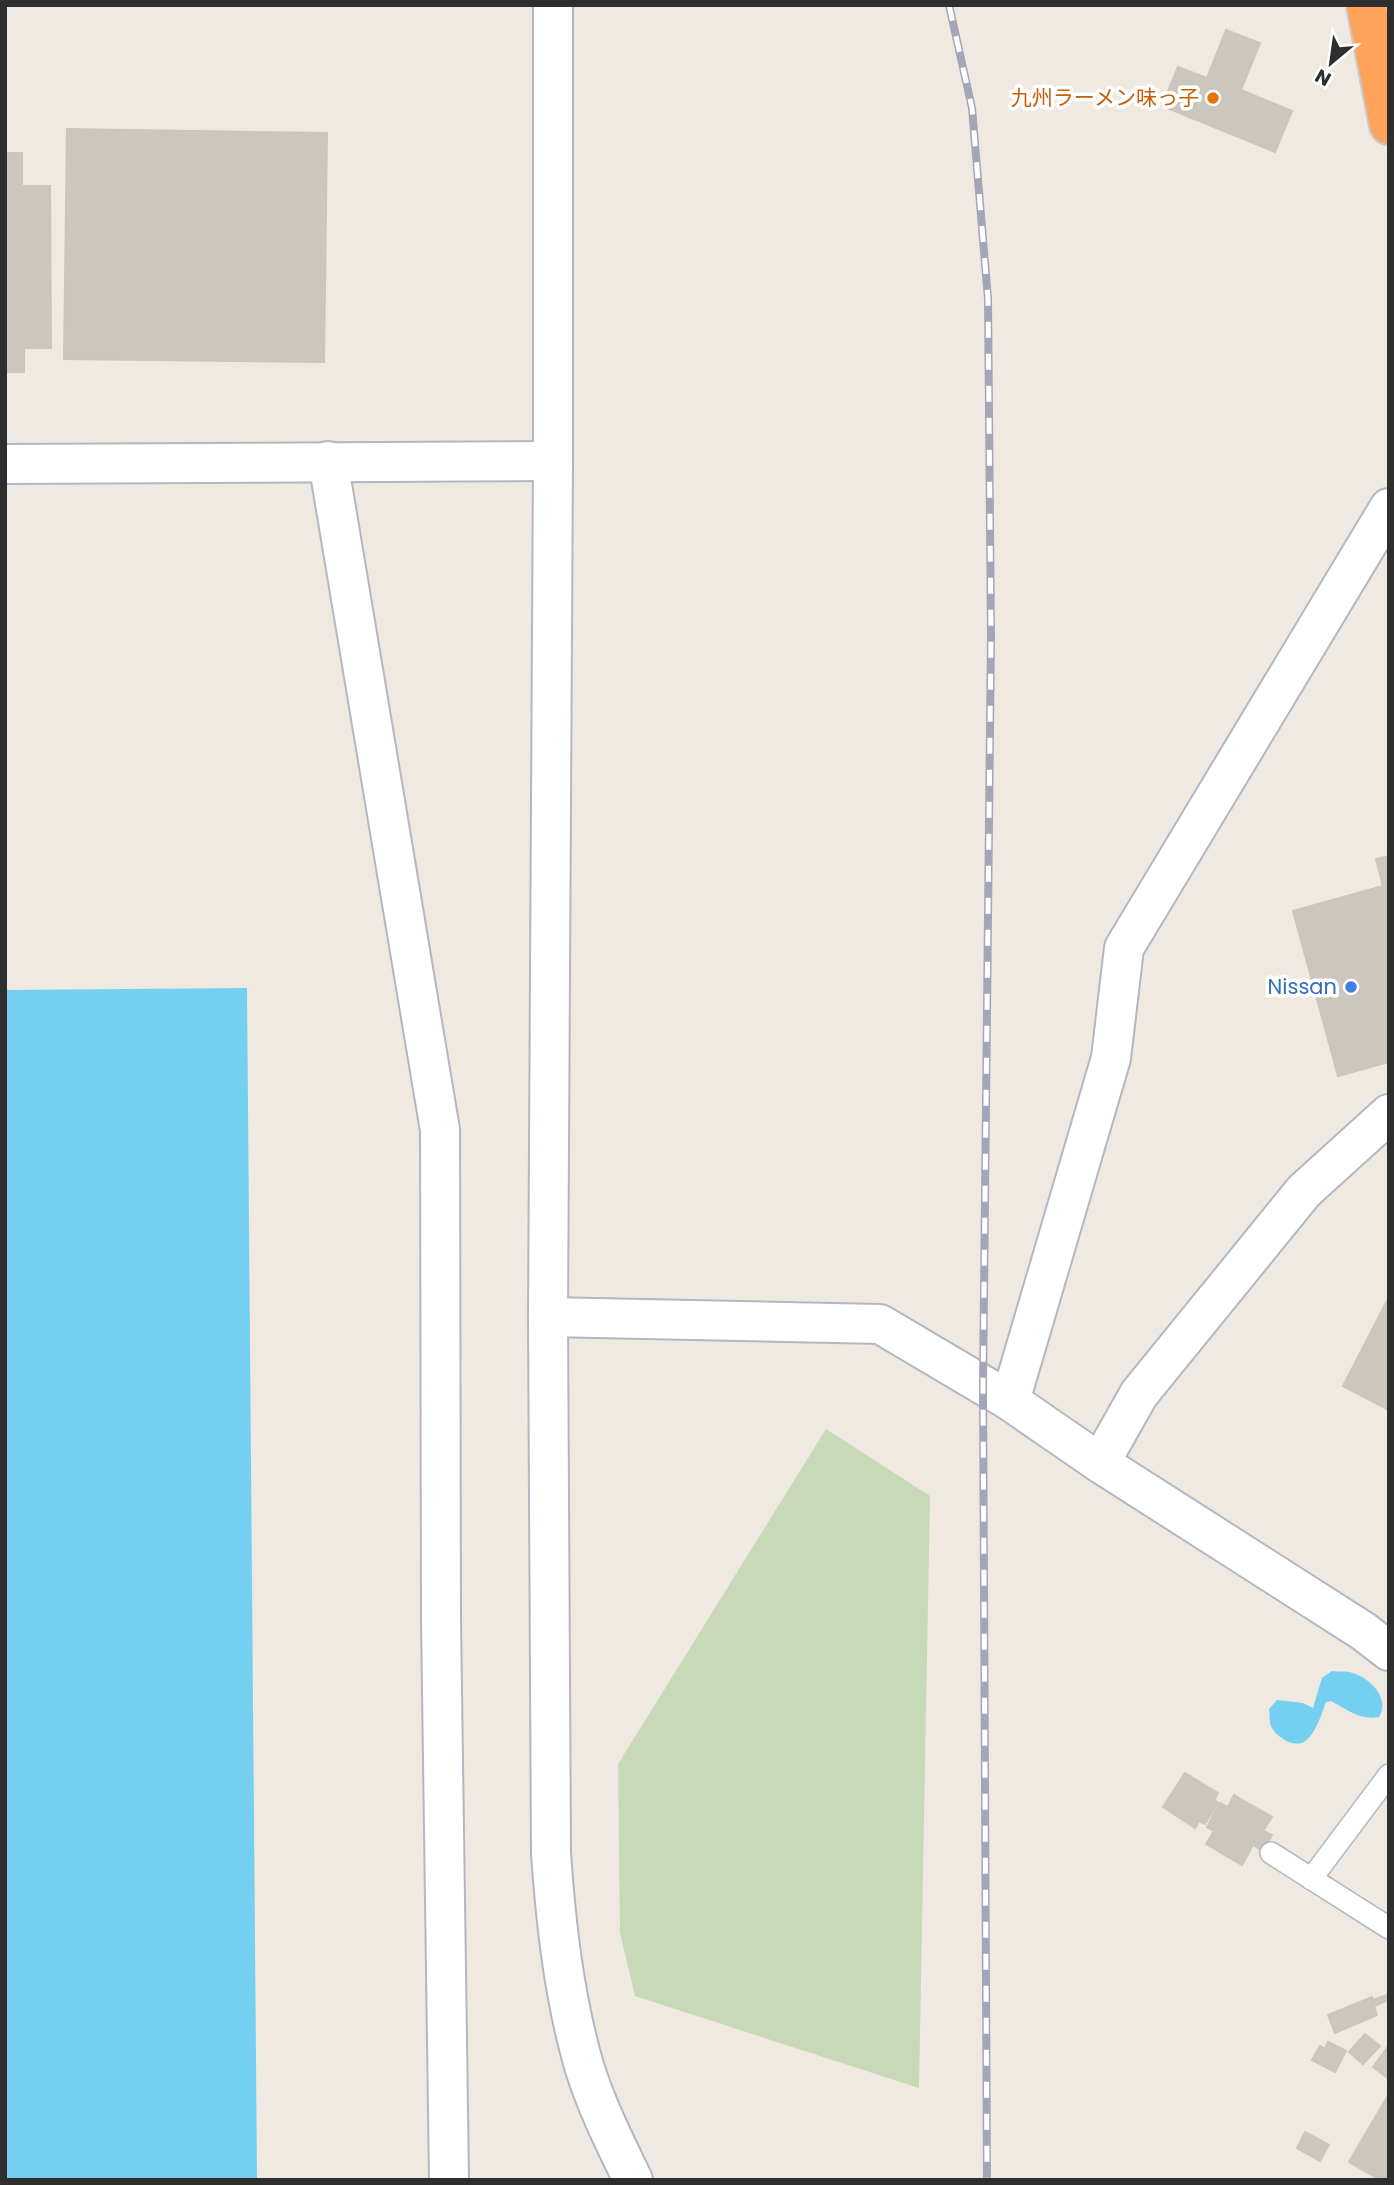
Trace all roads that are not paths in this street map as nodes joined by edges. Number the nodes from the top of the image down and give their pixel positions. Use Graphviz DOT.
graph roads {
  1 [pos="553,5"];
  2 [pos="1366,5"];
  3 [pos="1389,125"];
  4 [pos="328,461"];
  5 [pos="554,461"];
  6 [pos="5,464"];
  7 [pos="1389,508"];
  8 [pos="1389,1114"];
  9 [pos="548,1317"];
  10 [pos="1010,1401"];
  11 [pos="1100,1464"];
  12 [pos="1389,1651"];
  13 [pos="1389,1775"];
  14 [pos="1271,1853"];
  15 [pos="1311,1879"];
  16 [pos="1389,1928"];
  17 [pos="449,2180"];
  18 [pos="633,2180"];
  1 -- 5 [label="street"];
  2 -- 3 [label="highway"];
  4 -- 5 [label="street"];
  4 -- 6 [label="street"];
  4 -- 17 [label="street"];
  5 -- 9 [label="street"];
  7 -- 10 [label="street"];
  8 -- 11 [label="street"];
  9 -- 10 [label="street"];
  9 -- 18 [label="street"];
  10 -- 11 [label="street"];
  11 -- 12 [label="street"];
  13 -- 15 [label="lane"];
  14 -- 15 [label="lane"];
  15 -- 16 [label="lane"];
}
